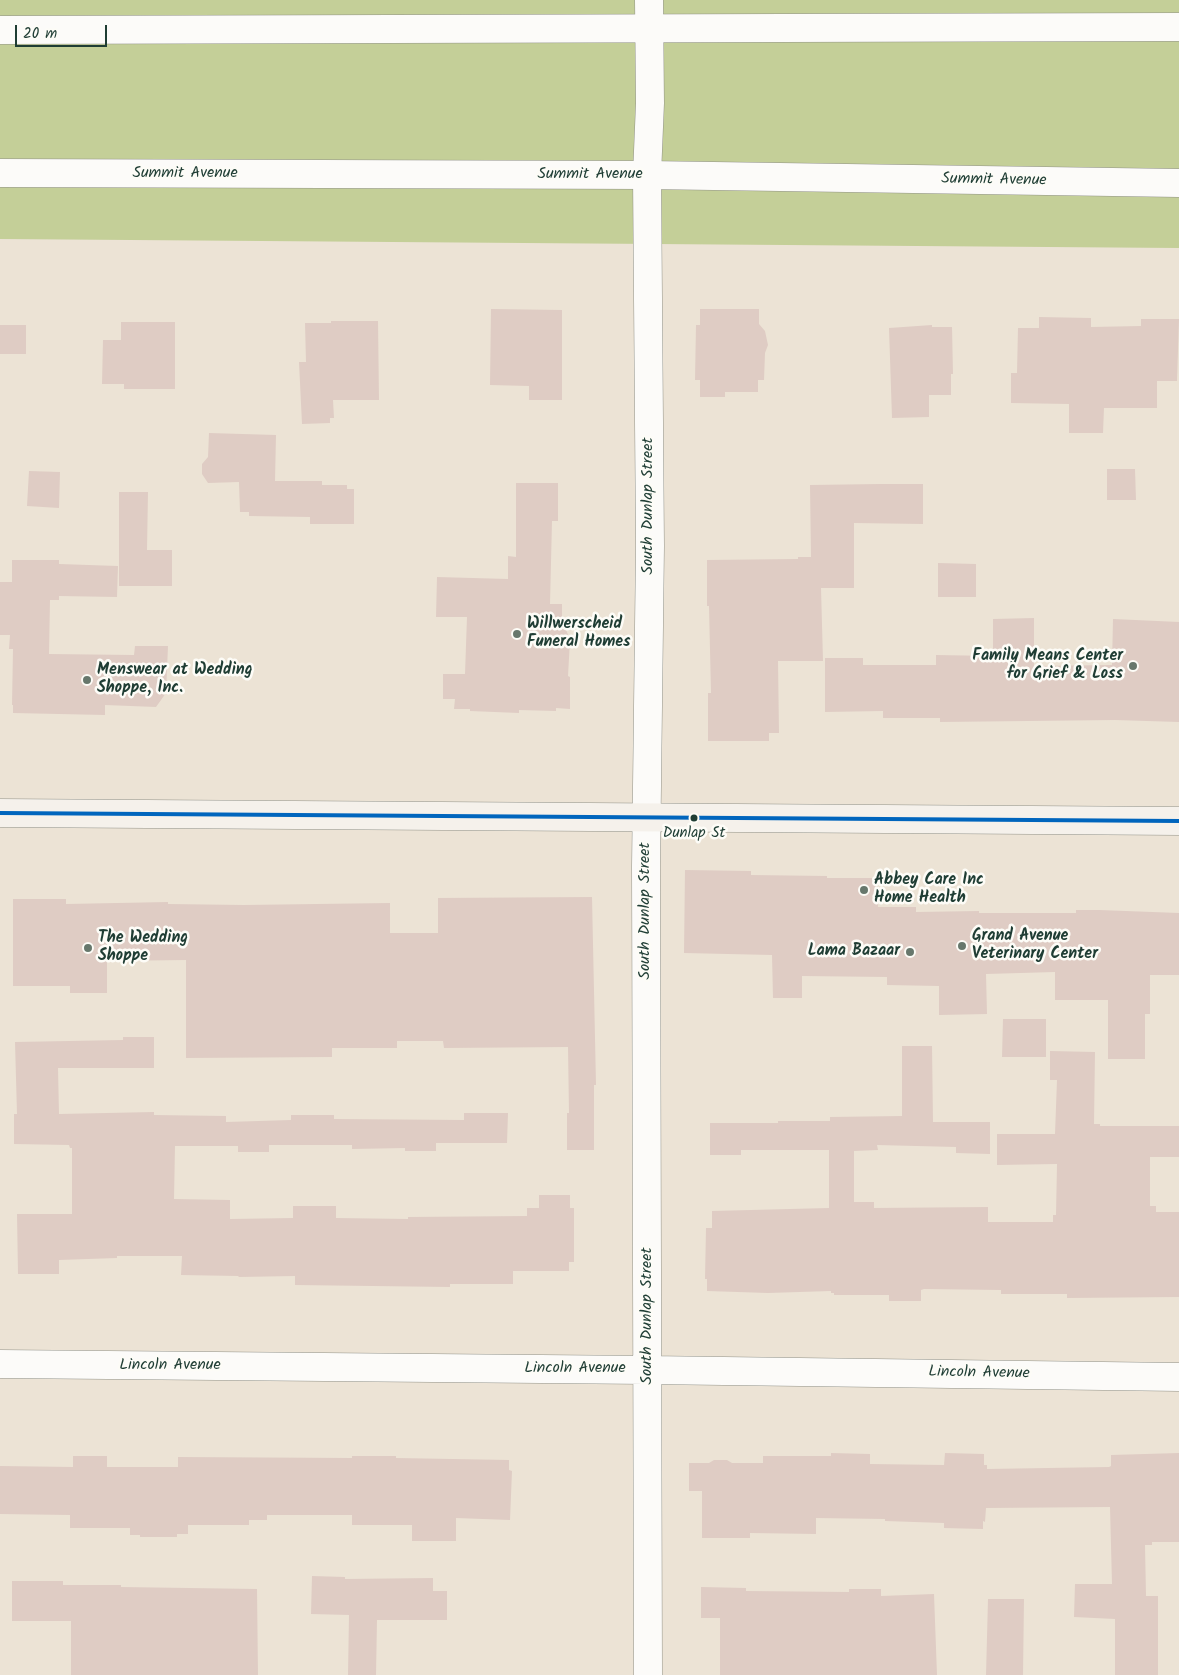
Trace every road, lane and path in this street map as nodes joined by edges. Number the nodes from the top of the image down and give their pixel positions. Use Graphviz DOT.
graph roads {
  1 [pos="649,0"];
  2 [pos="1179,27"];
  3 [pos="649,28"];
  4 [pos="0,30"];
  5 [pos="0,173"];
  6 [pos="647,175"];
  7 [pos="1179,183"];
  8 [pos="0,813"];
  9 [pos="646,818"];
  10 [pos="1179,821"];
  11 [pos="0,1364"];
  12 [pos="648,1370"];
  13 [pos="1179,1377"];
  14 [pos="648,1675"];
  1 -- 3 [label="street, South Dunlap Street"];
  2 -- 3 [label="street"];
  3 -- 4 [label="street"];
  3 -- 6 [label="street, South Dunlap Street"];
  5 -- 6 [label="street, Summit Avenue"];
  6 -- 7 [label="street, Summit Avenue"];
  6 -- 9 [label="street, South Dunlap Street"];
  8 -- 9 [label="main road"];
  9 -- 10 [label="main road"];
  9 -- 12 [label="street, South Dunlap Street"];
  11 -- 12 [label="street, Lincoln Avenue"];
  12 -- 13 [label="street, Lincoln Avenue"];
  12 -- 14 [label="street, South Dunlap Street"];
}
